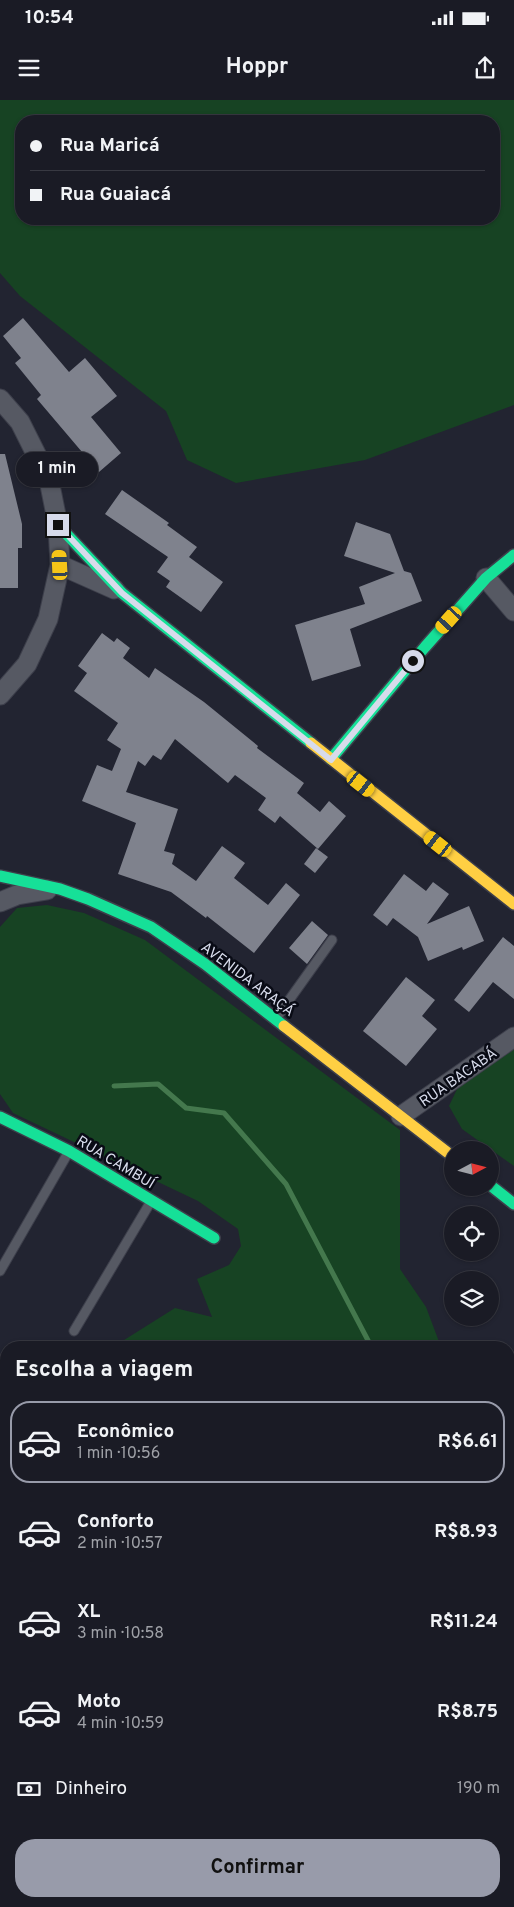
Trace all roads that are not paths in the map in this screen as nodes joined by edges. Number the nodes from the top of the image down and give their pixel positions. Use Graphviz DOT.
graph roads {
  1 [pos="0,399"];
  2 [pos="58,525"];
  3 [pos="514,555"];
  4 [pos="60,565"];
  5 [pos="486,578"];
  6 [pos="122,593"];
  7 [pos="514,611"];
  8 [pos="0,695"];
  9 [pos="331,760"];
  10 [pos="0,876"];
  11 [pos="0,889"];
  12 [pos="60,889"];
  13 [pos="0,894"];
  14 [pos="0,902"];
  15 [pos="514,904"];
  16 [pos="332,940"];
  17 [pos="276,1019"];
  18 [pos="514,1037"];
  19 [pos="401,1116"];
  20 [pos="0,1117"];
  21 [pos="444,1150"];
  22 [pos="70,1151"];
  23 [pos="499,1192"];
  24 [pos="152,1201"];
  25 [pos="514,1204"];
  26 [pos="214,1238"];
  27 [pos="0,1271"];
  28 [pos="74,1332"];
  1 -- 2 [label="street"];
  2 -- 4 [label="street"];
  2 -- 6 [label="street"];
  3 -- 5 [label="street"];
  4 -- 6 [label="street"];
  4 -- 8 [label="street"];
  5 -- 7 [label="street"];
  5 -- 9 [label="street"];
  6 -- 9 [label="street"];
  9 -- 15 [label="street"];
  10 -- 12 [label="street, AVENIDA ARAÇÁ"];
  11 -- 13 [label="street"];
  12 -- 14 [label="street"];
  12 -- 17 [label="street, AVENIDA ARAÇÁ"];
  16 -- 17 [label="lane"];
  17 -- 19 [label="street, AVENIDA ARAÇÁ"];
  18 -- 19 [label="street, RUA BACABÁ"];
  19 -- 21 [label="street, AVENIDA ARAÇÁ"];
  20 -- 22 [label="street, RUA CAMBUÍ"];
  22 -- 24 [label="street, RUA CAMBUÍ"];
  22 -- 27 [label="lane"];
  23 -- 25 [label="street"];
  24 -- 26 [label="street, RUA CAMBUÍ"];
  24 -- 28 [label="lane"];
}
